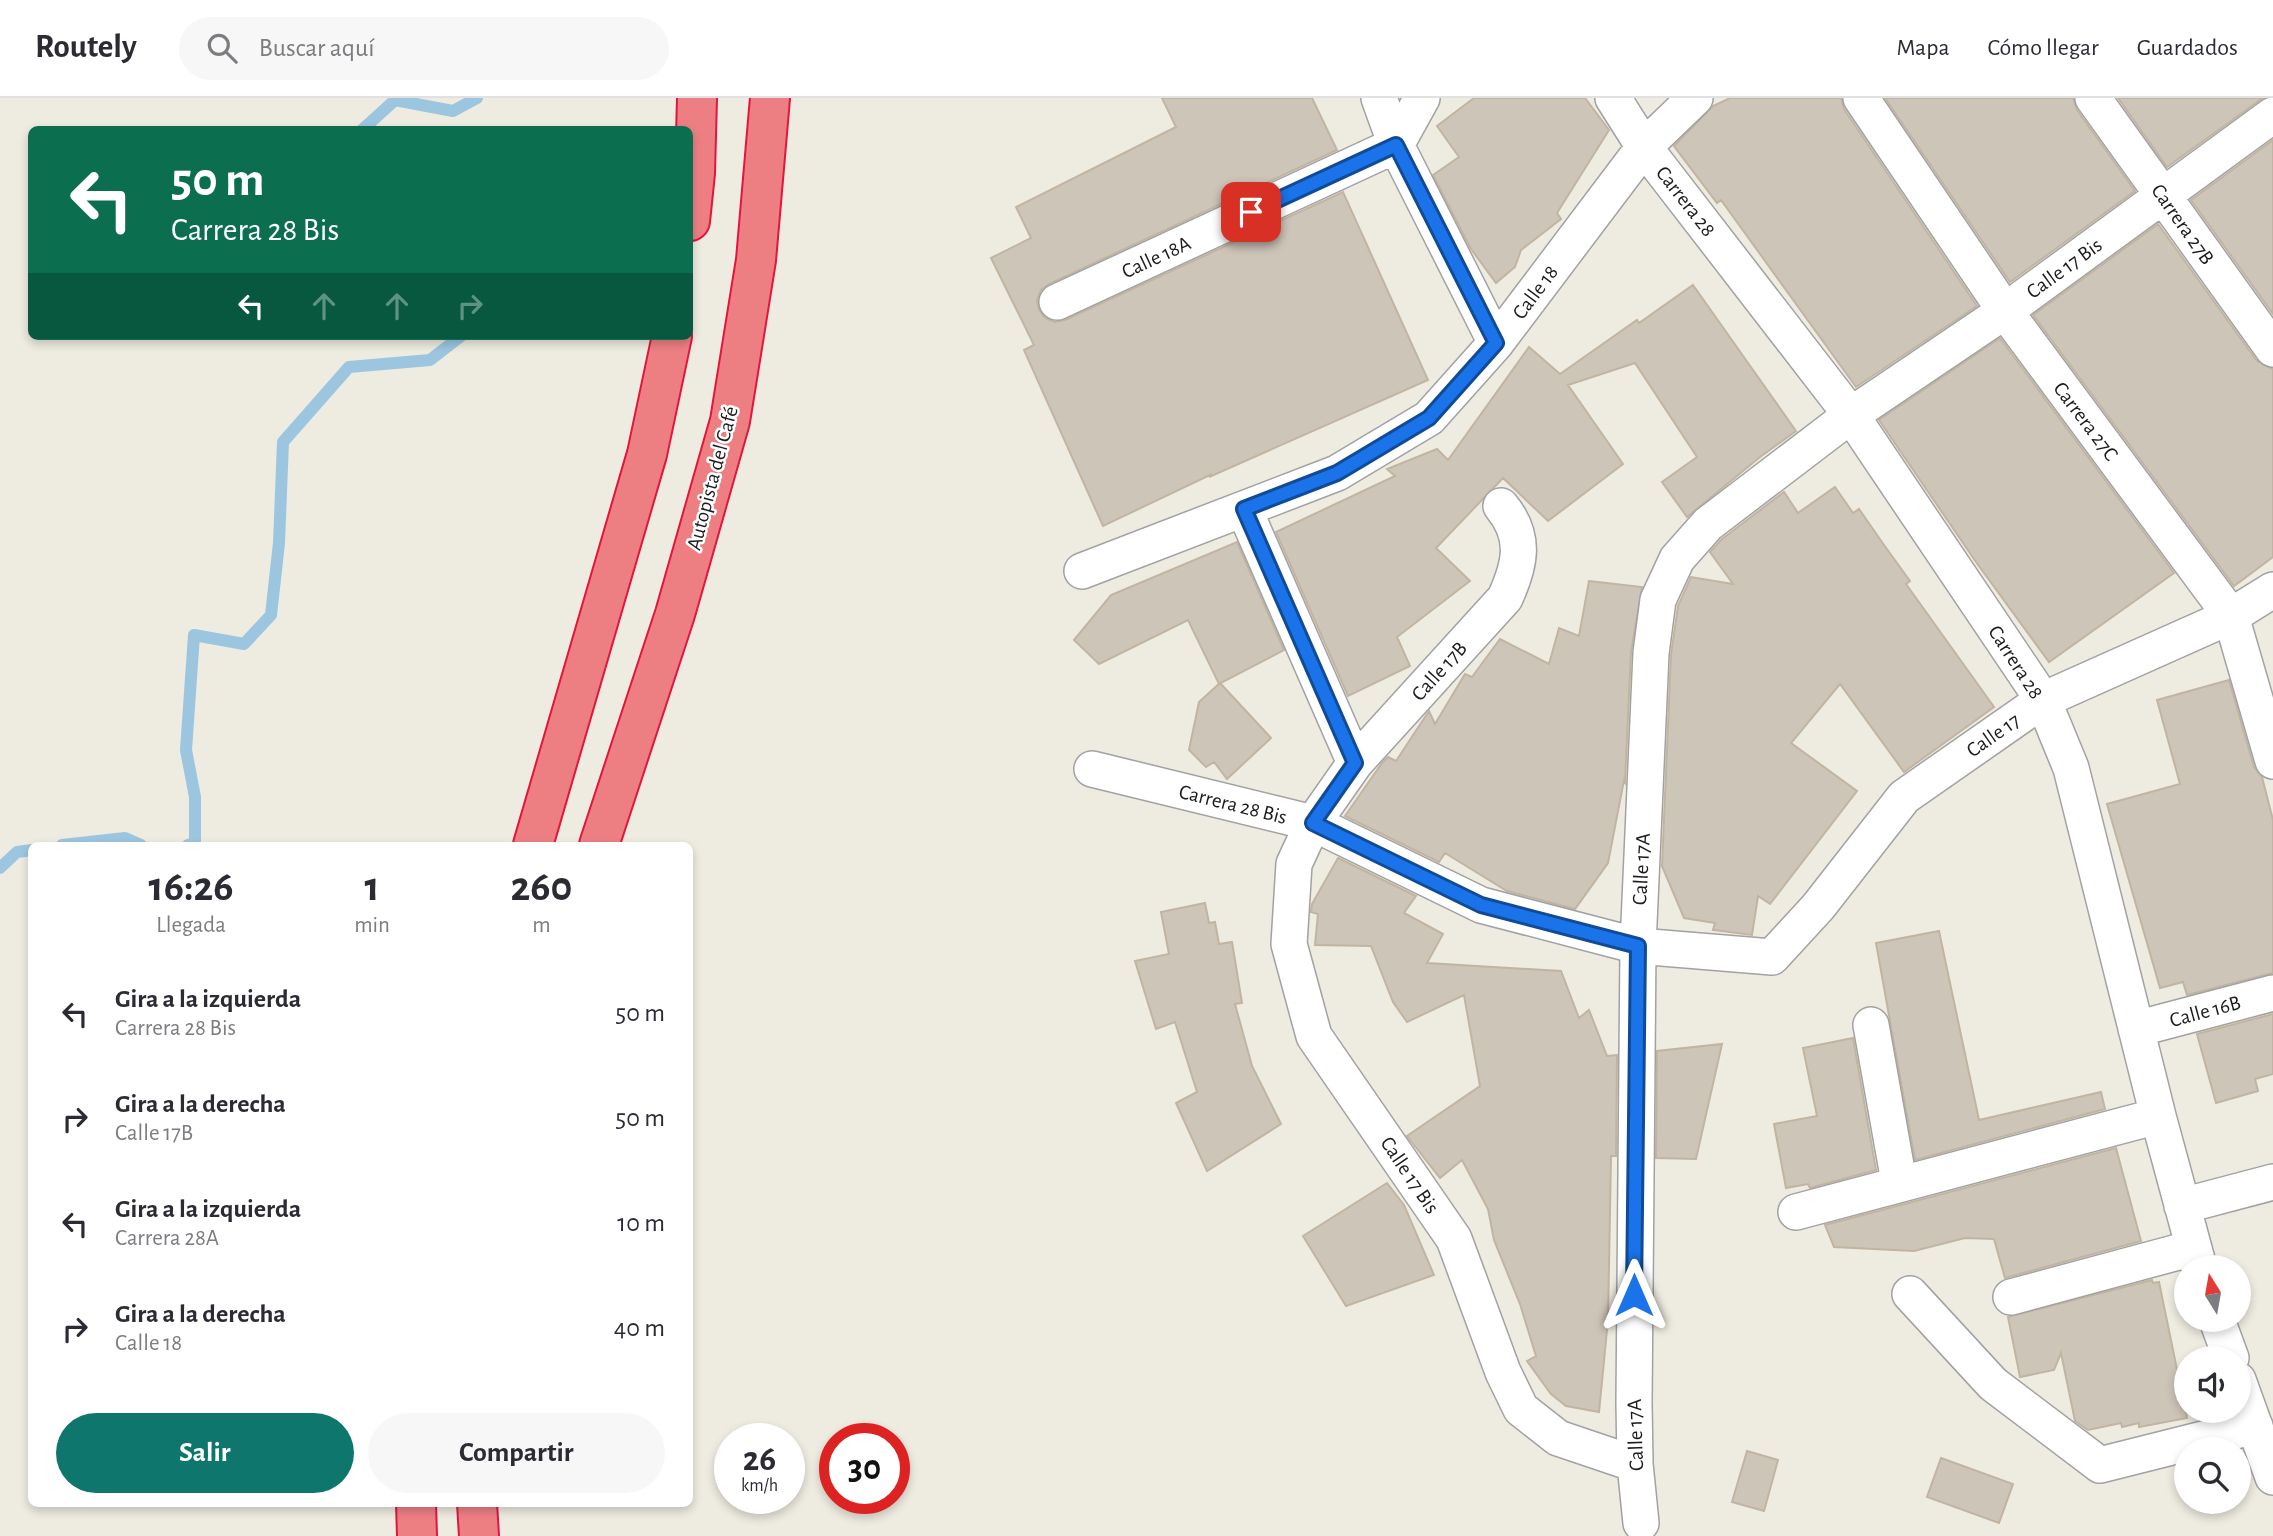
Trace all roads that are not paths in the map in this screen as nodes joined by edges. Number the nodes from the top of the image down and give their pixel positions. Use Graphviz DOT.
graph roads {
  1 [pos="697,98"];
  2 [pos="771,98"];
  3 [pos="1380,98"];
  4 [pos="1422,98"];
  5 [pos="1613,98"];
  6 [pos="1695,98"];
  7 [pos="1861,98"];
  8 [pos="2093,98"];
  9 [pos="2273,115"];
  10 [pos="1396,145"];
  11 [pos="1644,147"];
  12 [pos="693,192"];
  13 [pos="2163,195"];
  14 [pos="1057,302"];
  15 [pos="2005,311"];
  16 [pos="671,340"];
  17 [pos="1496,343"];
  18 [pos="2273,349"];
  19 [pos="1851,415"];
  20 [pos="1501,506"];
  21 [pos="1244,509"];
  22 [pos="1082,571"];
  23 [pos="2273,590"];
  24 [pos="2231,616"];
  25 [pos="2043,700"];
  26 [pos="2273,761"];
  27 [pos="1355,763"];
  28 [pos="1091,769"];
  29 [pos="1313,823"];
  30 [pos="534,842"];
  31 [pos="600,842"];
  32 [pos="1638,946"];
  33 [pos="1772,957"];
  34 [pos="2273,993"];
  35 [pos="1871,1025"];
  36 [pos="2136,1029"];
  37 [pos="2158,1116"];
  38 [pos="1899,1182"];
  39 [pos="2273,1182"];
  40 [pos="2182,1206"];
  41 [pos="1796,1212"];
  42 [pos="2195,1255"];
  43 [pos="2174,1263"];
  44 [pos="1910,1294"];
  45 [pos="2011,1297"];
  46 [pos="2252,1397"];
  47 [pos="1635,1464"];
  48 [pos="2273,1476"];
  49 [pos="416,1507"];
  50 [pos="477,1507"];
  51 [pos="1641,1523"];
  52 [pos="417,1536"];
  53 [pos="479,1536"];
  1 -- 12 [label="highway"];
  2 -- 31 [label="highway, Autopista del Café"];
  3 -- 10 [label="street"];
  4 -- 10 [label="street"];
  5 -- 11 [label="street, Carrera 28"];
  6 -- 11 [label="street, Calle 18"];
  7 -- 15 [label="street, Carrera 27C"];
  8 -- 13 [label="street, Carrera 27B"];
  9 -- 13 [label="street, Calle 17 Bis"];
  10 -- 14 [label="street, Calle 18A"];
  10 -- 17 [label="street"];
  11 -- 17 [label="street, Calle 18"];
  11 -- 19 [label="street, Carrera 28"];
  13 -- 15 [label="street, Calle 17 Bis"];
  13 -- 18 [label="street, Carrera 27B"];
  15 -- 19 [label="street, Calle 17 Bis"];
  15 -- 24 [label="street, Carrera 27C"];
  16 -- 30 [label="highway"];
  17 -- 21 [label="street, Calle 18"];
  19 -- 25 [label="street, Carrera 28"];
  19 -- 32 [label="street, Calle 17A"];
  20 -- 27 [label="street, Calle 17B"];
  21 -- 22 [label="street, Calle 18"];
  21 -- 27 [label="street"];
  23 -- 24 [label="street, Calle 17"];
  24 -- 25 [label="street, Calle 17"];
  24 -- 26 [label="street, Carrera 27C"];
  25 -- 33 [label="street, Calle 17"];
  25 -- 36 [label="street, Carrera 28"];
  27 -- 29 [label="street, Calle 17B"];
  28 -- 29 [label="street, Carrera 28 Bis"];
  29 -- 32 [label="street, Carrera 28 Bis"];
  29 -- 47 [label="street, Calle 17 Bis"];
  32 -- 33 [label="street, Carrera 28 Bis"];
  32 -- 47 [label="street, Calle 17A"];
  34 -- 36 [label="street, Calle 16B"];
  35 -- 38 [label="street"];
  36 -- 37 [label="street, Carrera 28"];
  37 -- 38 [label="street"];
  37 -- 40 [label="street, Carrera 28"];
  38 -- 41 [label="street"];
  39 -- 40 [label="street"];
  40 -- 42 [label="street, Carrera 28"];
  43 -- 45 [label="street"];
  44 -- 46 [label="street"];
  46 -- 48 [label="street"];
  47 -- 51 [label="street, Calle 17A"];
  49 -- 52 [label="highway"];
  50 -- 53 [label="highway"];
}
